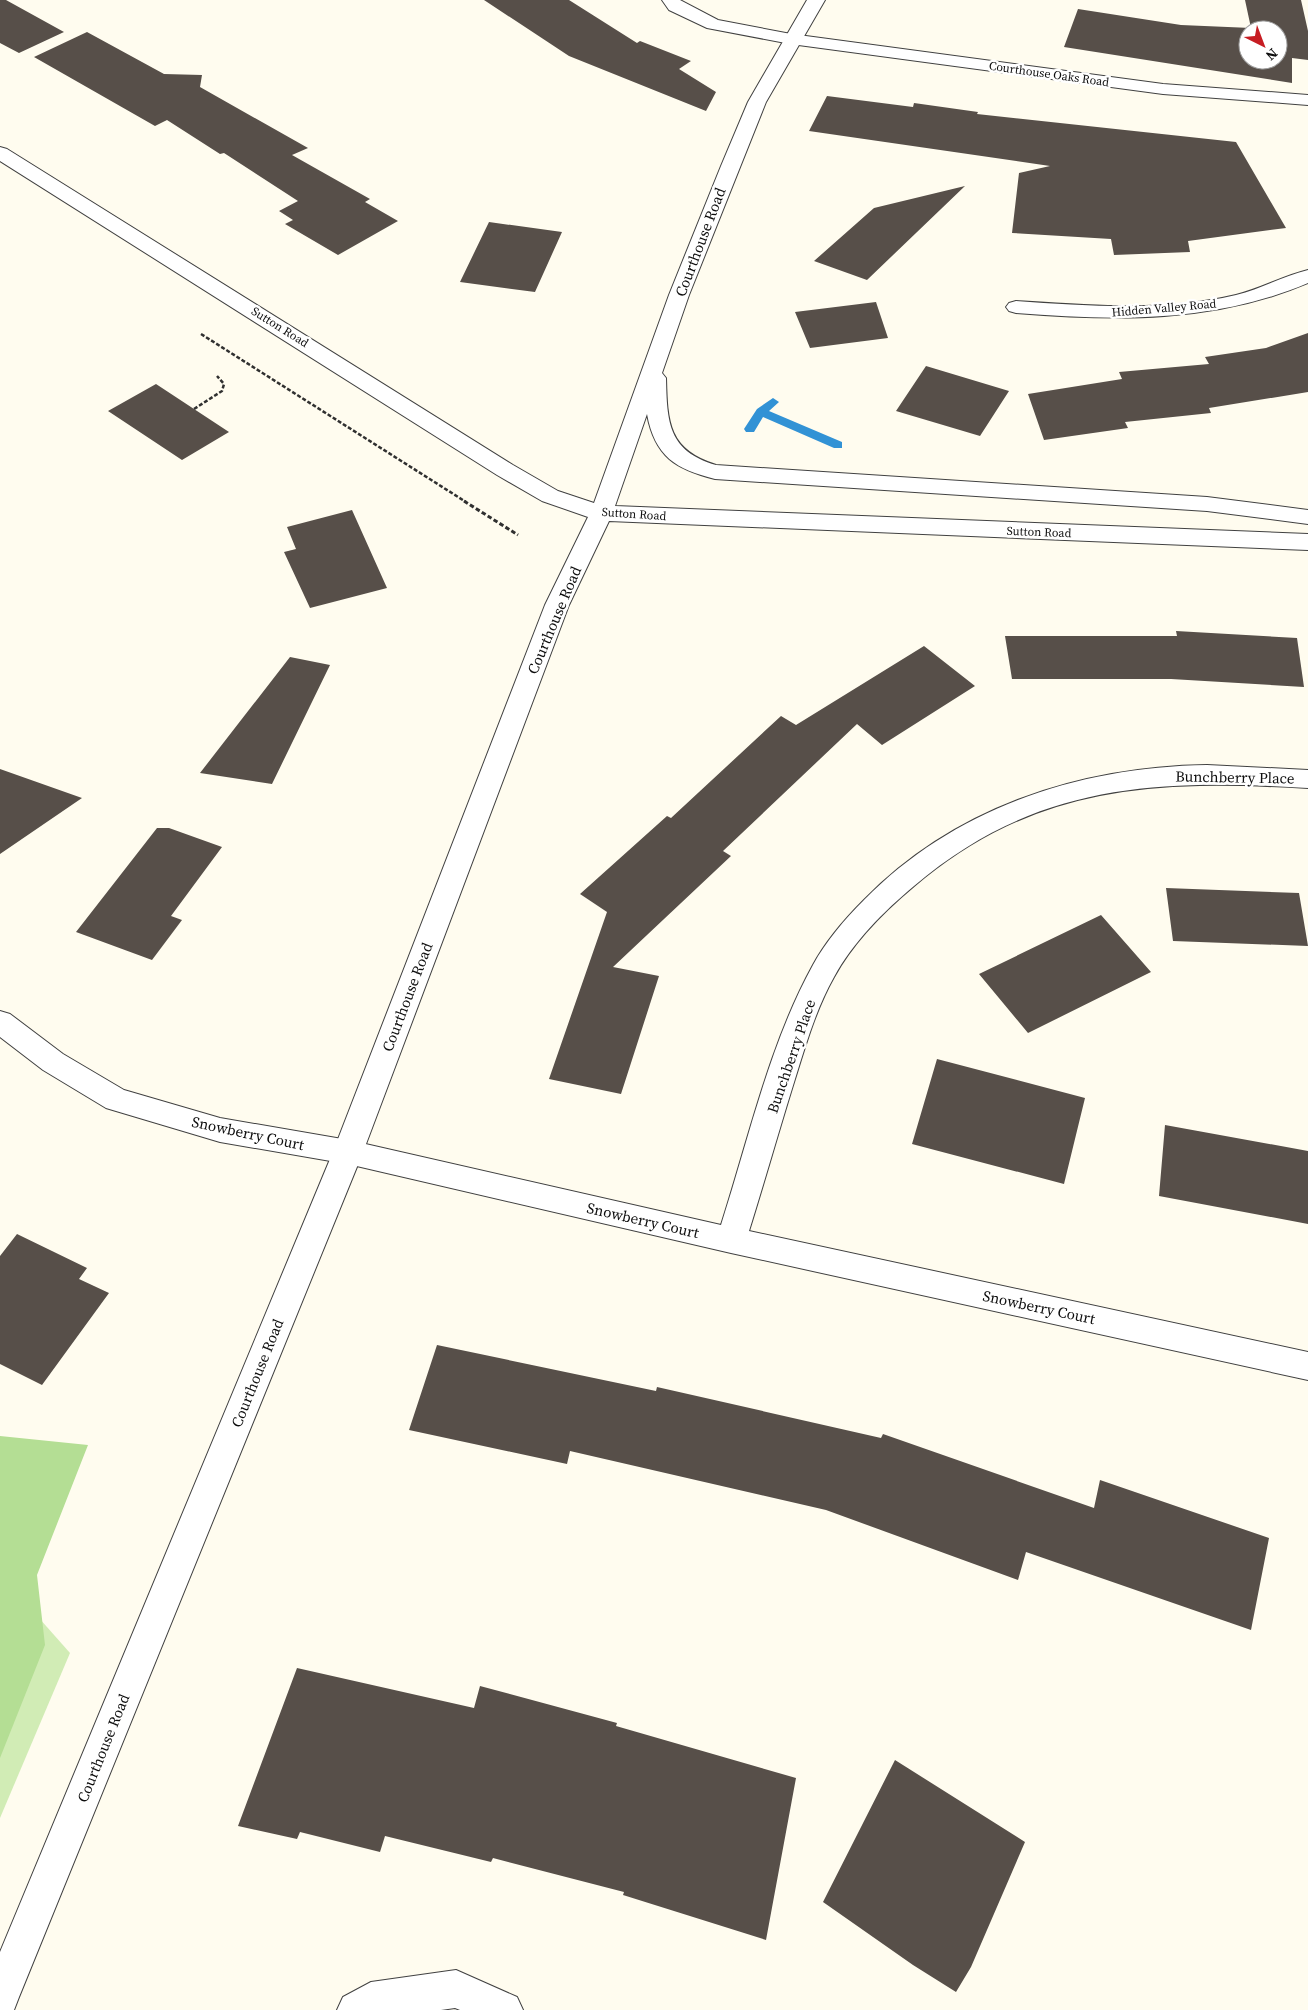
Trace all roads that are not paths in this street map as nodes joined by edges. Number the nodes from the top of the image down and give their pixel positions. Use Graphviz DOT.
graph roads {
  1 [pos="671,0"];
  2 [pos="816,0"];
  3 [pos="791,39"];
  4 [pos="1308,100"];
  5 [pos="0,153"];
  6 [pos="1308,276"];
  7 [pos="1016,307"];
  8 [pos="656,361"];
  9 [pos="601,513"];
  10 [pos="1308,517"];
  11 [pos="1308,542"];
  12 [pos="1308,779"];
  13 [pos="0,1022"];
  14 [pos="348,1152"];
  15 [pos="731,1240"];
  16 [pos="1308,1366"];
  17 [pos="0,1997"];
  18 [pos="356,2010"];
  19 [pos="504,2010"];
  1 -- 3 [label="street, Courthouse Oaks Road"];
  2 -- 3 [label="street, Courthouse Road"];
  3 -- 4 [label="street, Courthouse Oaks Road"];
  3 -- 8 [label="street, Courthouse Road"];
  5 -- 9 [label="street, Sutton Road"];
  6 -- 7 [label="street, Hidden Valley Road"];
  8 -- 9 [label="street, Courthouse Road"];
  8 -- 10 [label="street"];
  9 -- 11 [label="street, Sutton Road"];
  9 -- 14 [label="street, Courthouse Road"];
  12 -- 15 [label="street, Bunchberry Place"];
  13 -- 14 [label="street, Snowberry Court"];
  14 -- 15 [label="street, Snowberry Court"];
  14 -- 17 [label="street, Courthouse Road"];
  15 -- 16 [label="street, Snowberry Court"];
  18 -- 19 [label="street"];
}
